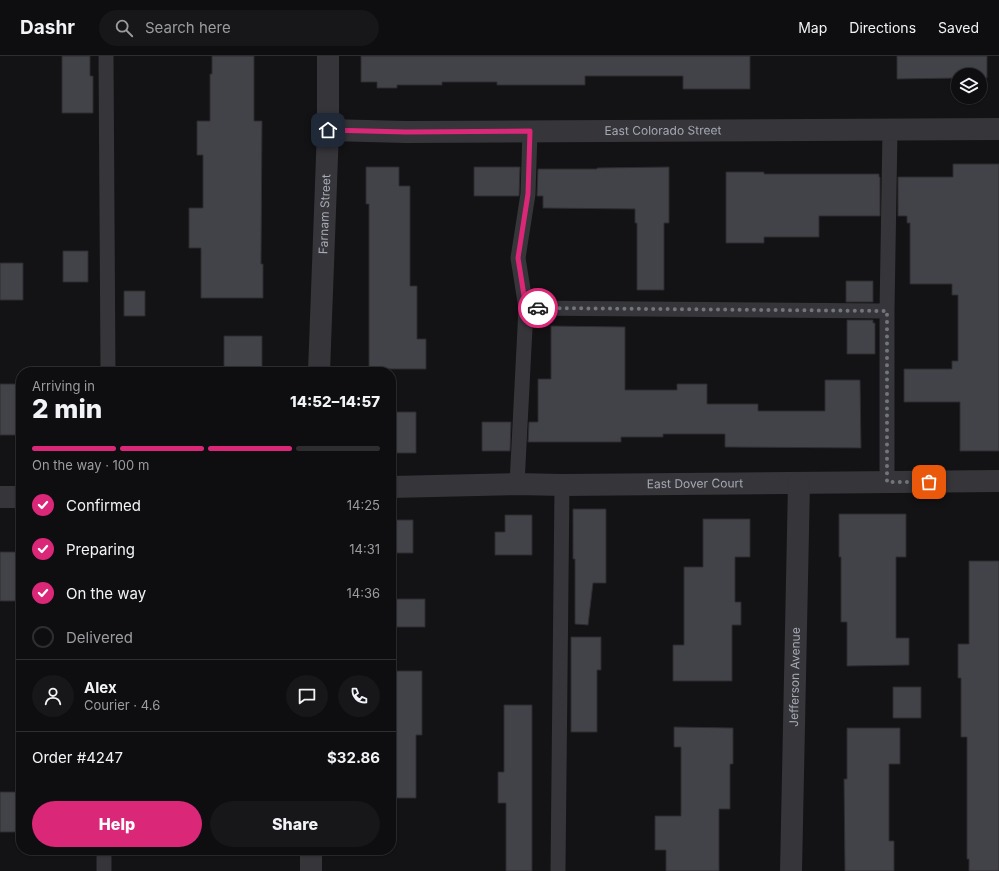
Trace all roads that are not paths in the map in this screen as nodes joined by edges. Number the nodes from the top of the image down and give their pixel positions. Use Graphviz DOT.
graph roads {
  1 [pos="106,56"];
  2 [pos="328,56"];
  3 [pos="999,129"];
  4 [pos="328,130"];
  5 [pos="890,130"];
  6 [pos="530,131"];
  7 [pos="526,308"];
  8 [pos="887,311"];
  9 [pos="108,367"];
  10 [pos="319,367"];
  11 [pos="999,481"];
  12 [pos="887,482"];
  13 [pos="799,483"];
  14 [pos="517,484"];
  15 [pos="562,485"];
  16 [pos="396,487"];
  17 [pos="0,497"];
  18 [pos="16,497"];
  19 [pos="104,855"];
  20 [pos="311,855"];
  21 [pos="104,871"];
  22 [pos="311,871"];
  23 [pos="558,871"];
  24 [pos="791,871"];
  1 -- 9 [label="lane"];
  2 -- 4 [label="street, Farnam Street"];
  3 -- 5 [label="street, East Colorado Street"];
  4 -- 6 [label="street, East Colorado Street"];
  4 -- 10 [label="street, Farnam Street"];
  5 -- 6 [label="street, East Colorado Street"];
  5 -- 8 [label="lane"];
  6 -- 7 [label="lane"];
  7 -- 8 [label="lane"];
  7 -- 14 [label="lane"];
  8 -- 12 [label="lane"];
  11 -- 12 [label="street, East Dover Court"];
  12 -- 13 [label="street, East Dover Court"];
  13 -- 15 [label="street, East Dover Court"];
  13 -- 24 [label="street, Jefferson Avenue"];
  14 -- 15 [label="street, East Dover Court"];
  14 -- 16 [label="street, East Dover Court"];
  15 -- 23 [label="lane"];
  17 -- 18 [label="street"];
  19 -- 21 [label="lane"];
  20 -- 22 [label="street"];
}
